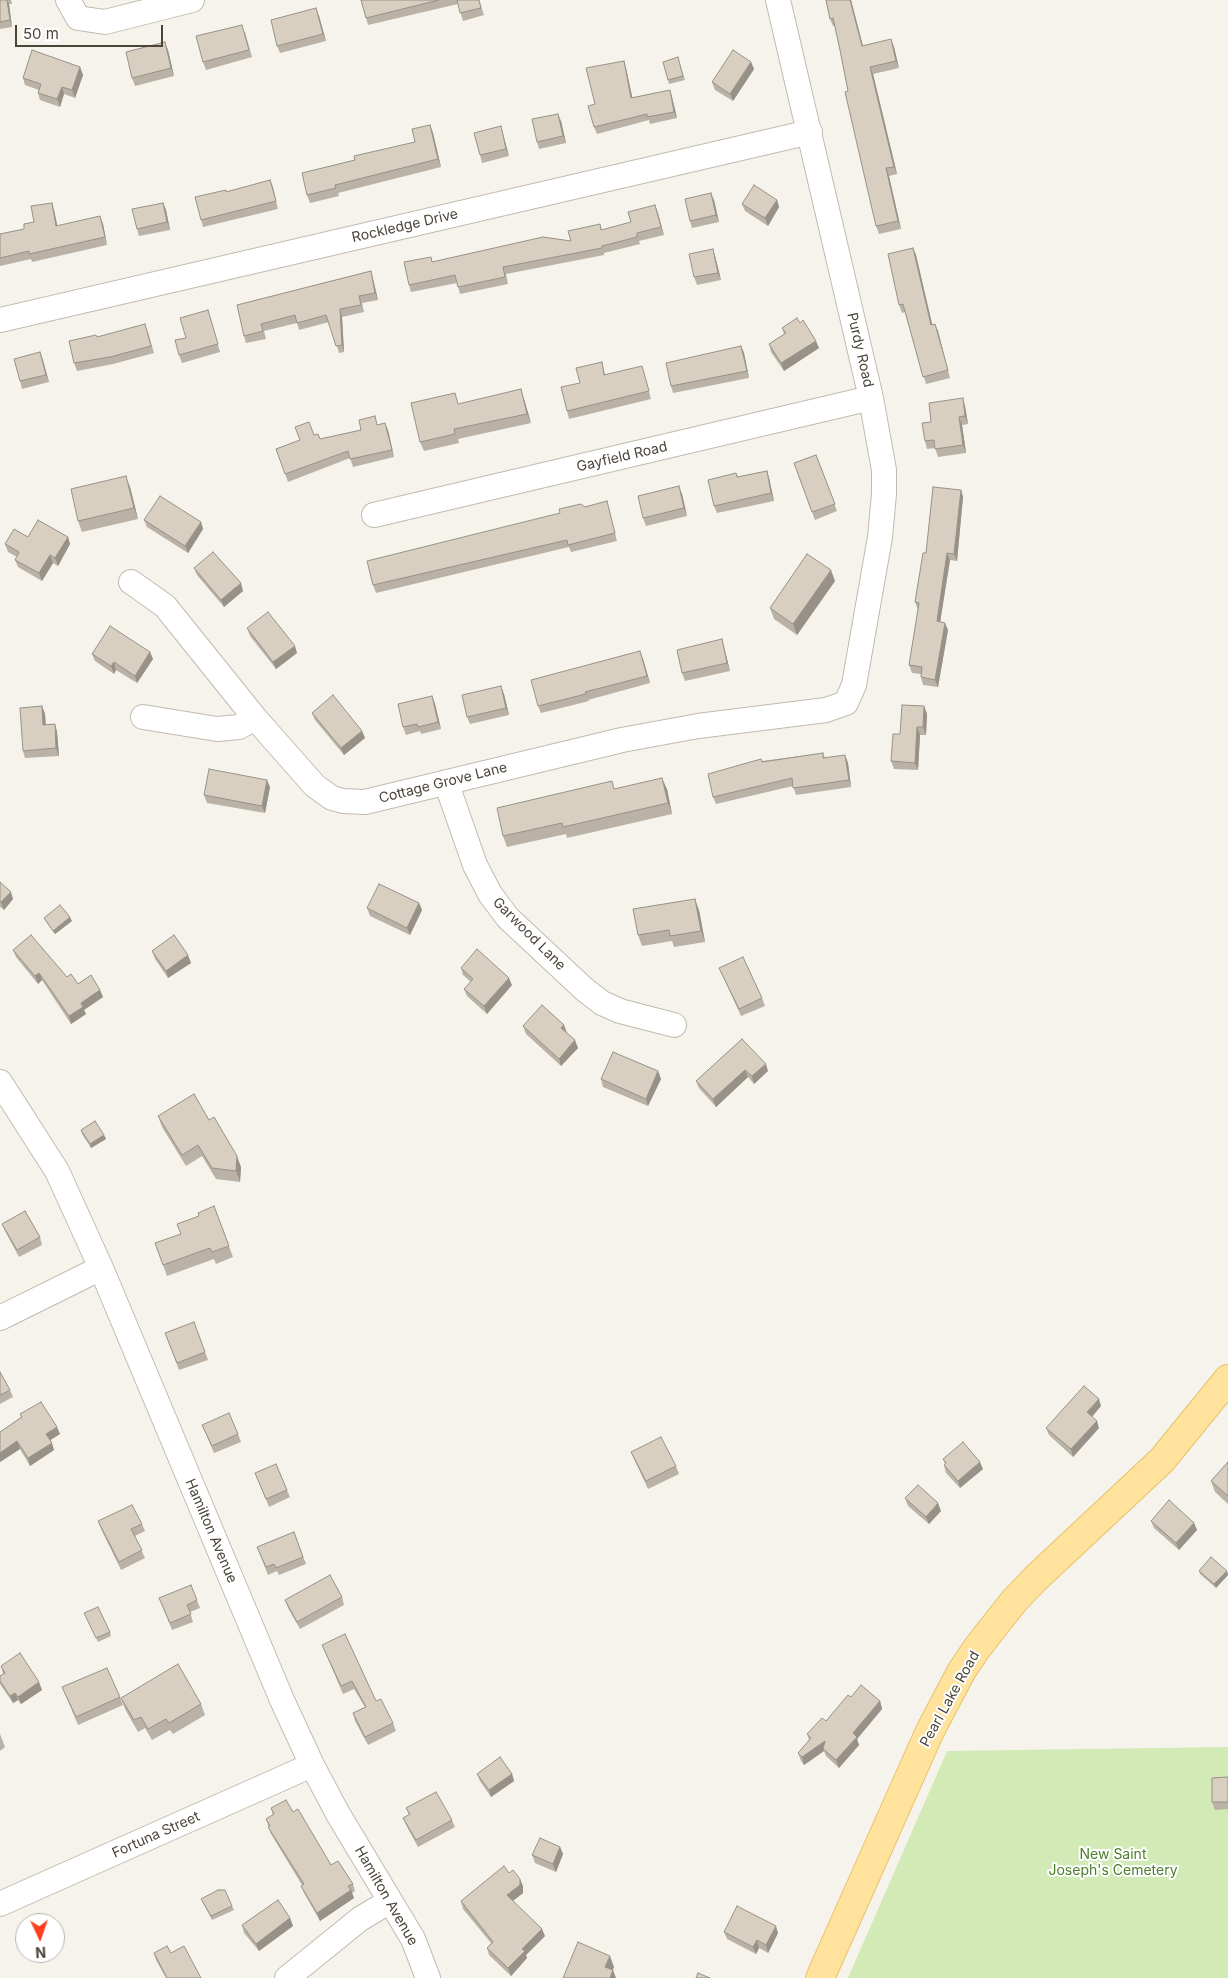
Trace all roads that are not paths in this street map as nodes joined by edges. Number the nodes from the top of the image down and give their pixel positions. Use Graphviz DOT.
graph roads {
  1 [pos="68,0"];
  2 [pos="192,0"];
  3 [pos="778,0"];
  4 [pos="810,132"];
  5 [pos="0,320"];
  6 [pos="871,398"];
  7 [pos="374,515"];
  8 [pos="131,582"];
  9 [pos="846,703"];
  10 [pos="143,717"];
  11 [pos="255,718"];
  12 [pos="446,782"];
  13 [pos="674,1025"];
  14 [pos="0,1082"];
  15 [pos="101,1268"];
  16 [pos="0,1318"];
  17 [pos="1228,1378"];
  18 [pos="312,1765"];
  19 [pos="390,1901"];
  20 [pos="0,1904"];
  21 [pos="287,1978"];
  22 [pos="428,1978"];
  23 [pos="820,1978"];
  1 -- 2 [label="street"];
  3 -- 4 [label="street, Purdy Road"];
  4 -- 5 [label="street, Rockledge Drive"];
  4 -- 6 [label="street, Purdy Road"];
  6 -- 7 [label="street, Gayfield Road"];
  6 -- 9 [label="street, Purdy Road"];
  8 -- 11 [label="street, Cottage Grove Lane"];
  9 -- 12 [label="street, Cottage Grove Lane"];
  10 -- 11 [label="street"];
  11 -- 12 [label="street, Cottage Grove Lane"];
  12 -- 13 [label="street, Garwood Lane"];
  14 -- 15 [label="street, Hamilton Avenue"];
  15 -- 16 [label="street"];
  15 -- 18 [label="street, Hamilton Avenue"];
  17 -- 23 [label="main road, Pearl Lake Road"];
  18 -- 19 [label="street, Hamilton Avenue"];
  18 -- 20 [label="street, Fortuna Street"];
  19 -- 21 [label="street"];
  19 -- 22 [label="street, Hamilton Avenue"];
}
